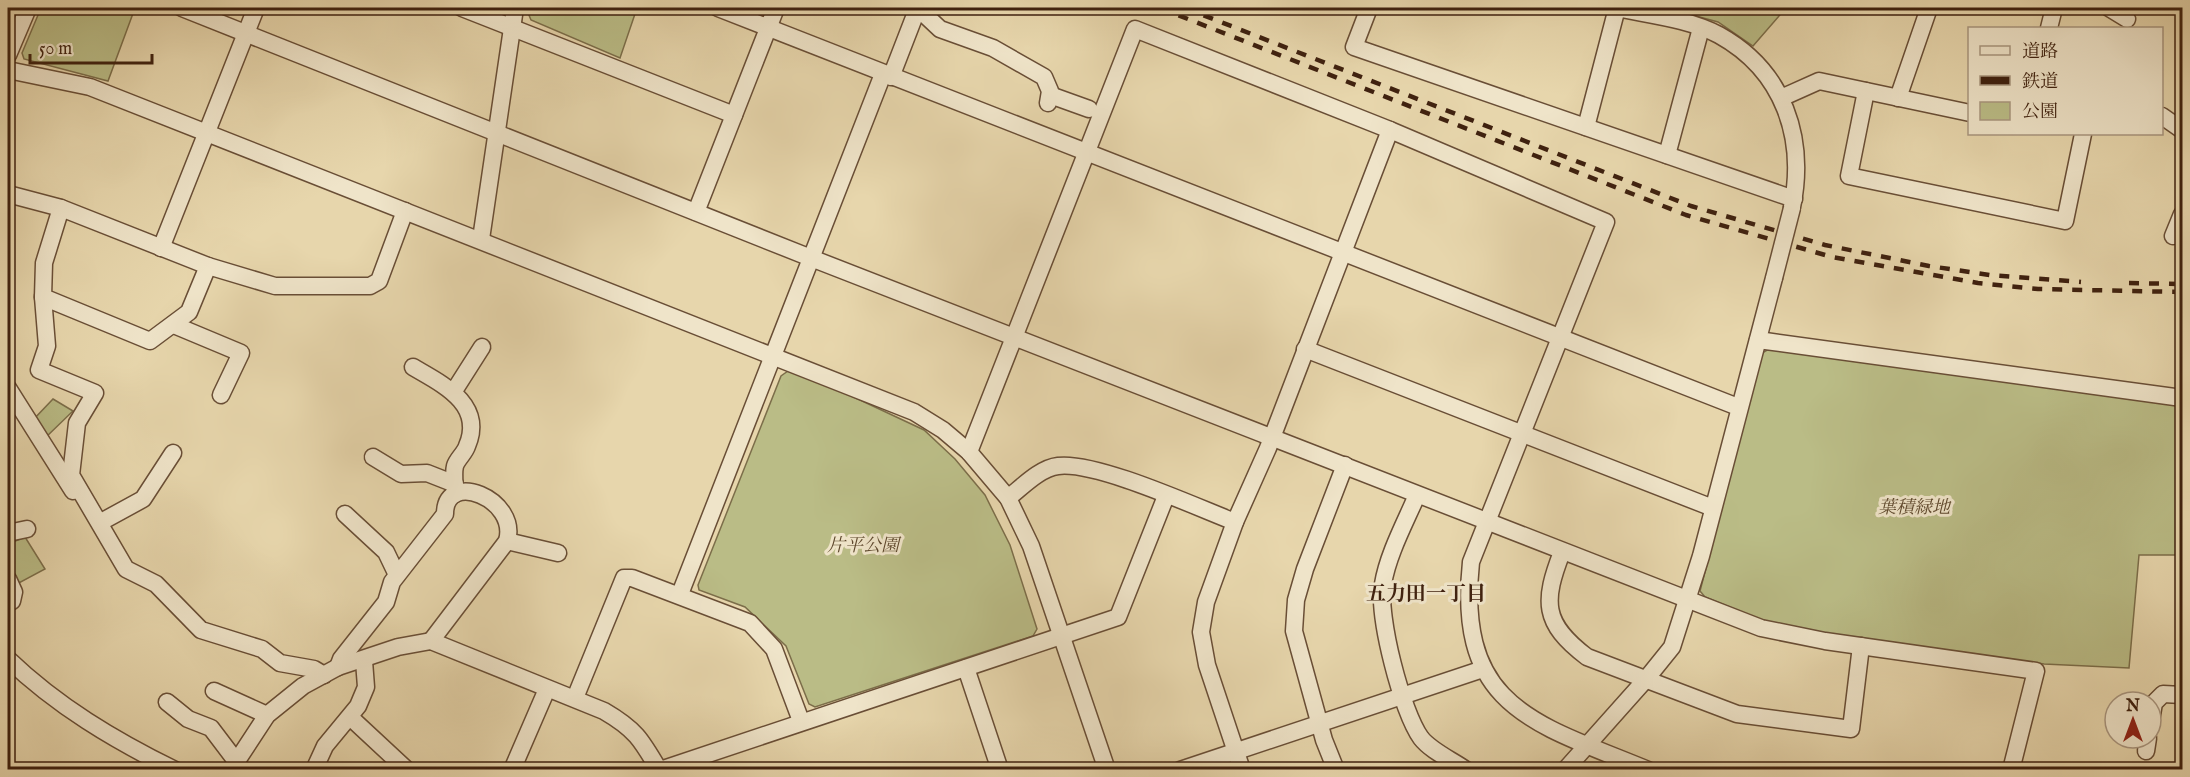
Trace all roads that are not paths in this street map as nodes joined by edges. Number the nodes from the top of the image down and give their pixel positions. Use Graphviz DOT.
graph roads {
  1 [pos="28,8"];
  2 [pos="182,8"];
  3 [pos="256,8"];
  4 [pos="462,8"];
  5 [pos="515,8"];
  6 [pos="718,8"];
  7 [pos="776,8"];
  8 [pos="1369,8"];
  9 [pos="1617,8"];
  10 [pos="1929,8"];
  11 [pos="2054,8"];
  12 [pos="2109,8"];
  13 [pos="920,11"];
  14 [pos="2127,19"];
  15 [pos="769,27"];
  16 [pos="2049,27"];
  17 [pos="512,28"];
  18 [pos="1701,28"];
  19 [pos="246,33"];
  20 [pos="8,55"];
  21 [pos="8,70"];
  22 [pos="887,75"];
  23 [pos="1866,91"];
  24 [pos="1781,98"];
  25 [pos="1898,98"];
  26 [pos="1089,109"];
  27 [pos="1968,113"];
  28 [pos="734,115"];
  29 [pos="2163,117"];
  30 [pos="1586,127"];
  31 [pos="1390,130"];
  32 [pos="2182,130"];
  33 [pos="208,133"];
  34 [pos="496,134"];
  35 [pos="2078,135"];
  36 [pos="1087,152"];
  37 [pos="1667,155"];
  38 [pos="8,194"];
  39 [pos="1793,204"];
  40 [pos="61,208"];
  41 [pos="405,210"];
  42 [pos="696,212"];
  43 [pos="2182,214"];
  44 [pos="2173,236"];
  45 [pos="481,239"];
  46 [pos="161,248"];
  47 [pos="1342,252"];
  48 [pos="811,258"];
  49 [pos="208,266"];
  50 [pos="43,297"];
  51 [pos="174,325"];
  52 [pos="1561,337"];
  53 [pos="1014,338"];
  54 [pos="1758,340"];
  55 [pos="482,347"];
  56 [pos="1305,349"];
  57 [pos="774,356"];
  58 [pos="414,367"];
  59 [pos="8,388"];
  60 [pos="454,391"];
  61 [pos="222,395"];
  62 [pos="2182,398"];
  63 [pos="1738,407"];
  64 [pos="1522,432"];
  65 [pos="1272,436"];
  66 [pos="969,452"];
  67 [pos="173,453"];
  68 [pos="373,458"];
  69 [pos="1344,465"];
  70 [pos="455,489"];
  71 [pos="79,492"];
  72 [pos="1417,495"];
  73 [pos="1166,496"];
  74 [pos="1008,498"];
  75 [pos="1713,508"];
  76 [pos="345,514"];
  77 [pos="101,522"];
  78 [pos="1235,522"];
  79 [pos="1486,522"];
  80 [pos="27,529"];
  81 [pos="8,533"];
  82 [pos="507,541"];
  83 [pos="1562,552"];
  84 [pos="558,553"];
  85 [pos="398,575"];
  86 [pos="8,579"];
  87 [pos="680,594"];
  88 [pos="1687,601"];
  89 [pos="8,603"];
  90 [pos="1062,637"];
  91 [pos="431,641"];
  92 [pos="1861,646"];
  93 [pos="8,659"];
  94 [pos="364,660"];
  95 [pos="966,668"];
  96 [pos="1483,669"];
  97 [pos="331,671"];
  98 [pos="1647,678"];
  99 [pos="547,689"];
  100 [pos="214,691"];
  101 [pos="2163,694"];
  102 [pos="2182,695"];
  103 [pos="1404,697"];
  104 [pos="575,698"];
  105 [pos="167,702"];
  106 [pos="267,715"];
  107 [pos="350,717"];
  108 [pos="801,721"];
  109 [pos="1321,724"];
  110 [pos="1588,745"];
  111 [pos="1236,751"];
  112 [pos="234,765"];
  113 [pos="175,770"];
  114 [pos="314,770"];
  115 [pos="407,770"];
  116 [pos="512,770"];
  117 [pos="660,770"];
  118 [pos="1000,770"];
  119 [pos="1107,770"];
  120 [pos="1180,770"];
  121 [pos="1242,770"];
  122 [pos="1336,770"];
  123 [pos="1466,770"];
  124 [pos="1565,770"];
  125 [pos="1648,770"];
  126 [pos="2011,770"];
  1 -- 20 [label="street"];
  2 -- 19 [label="street"];
  3 -- 19 [label="street"];
  4 -- 17 [label="street"];
  5 -- 17 [label="street"];
  6 -- 15 [label="street"];
  7 -- 15 [label="street"];
  8 -- 30 [label="street"];
  9 -- 18 [label="street"];
  9 -- 30 [label="street"];
  10 -- 25 [label="street"];
  11 -- 16 [label="street"];
  12 -- 14 [label="street"];
  13 -- 22 [label="street"];
  13 -- 26 [label="street"];
  15 -- 22 [label="street"];
  15 -- 28 [label="street"];
  17 -- 28 [label="street"];
  17 -- 34 [label="street"];
  18 -- 24 [label="street"];
  18 -- 37 [label="street"];
  19 -- 33 [label="street"];
  19 -- 34 [label="street"];
  21 -- 33 [label="street"];
  22 -- 36 [label="street"];
  22 -- 48 [label="street"];
  23 -- 24 [label="street"];
  23 -- 25 [label="street"];
  23 -- 35 [label="street"];
  24 -- 39 [label="street"];
  25 -- 27 [label="street"];
  28 -- 42 [label="street"];
  29 -- 32 [label="street"];
  30 -- 37 [label="street"];
  31 -- 36 [label="street"];
  31 -- 47 [label="street"];
  31 -- 52 [label="street"];
  33 -- 41 [label="street"];
  33 -- 46 [label="street"];
  34 -- 42 [label="street"];
  34 -- 45 [label="street"];
  36 -- 47 [label="street"];
  36 -- 53 [label="street"];
  37 -- 39 [label="street"];
  38 -- 40 [label="street"];
  39 -- 54 [label="street, bridge"];
  40 -- 46 [label="street"];
  40 -- 50 [label="street"];
  41 -- 45 [label="street"];
  41 -- 49 [label="street"];
  42 -- 48 [label="street"];
  43 -- 44 [label="street"];
  45 -- 57 [label="street"];
  46 -- 49 [label="street"];
  47 -- 52 [label="street"];
  47 -- 56 [label="street"];
  48 -- 53 [label="street"];
  48 -- 57 [label="street"];
  49 -- 51 [label="street"];
  50 -- 51 [label="street"];
  50 -- 71 [label="street"];
  51 -- 61 [label="street"];
  52 -- 63 [label="street"];
  52 -- 64 [label="street"];
  53 -- 65 [label="street"];
  53 -- 66 [label="street"];
  54 -- 62 [label="street"];
  54 -- 63 [label="street"];
  55 -- 60 [label="street"];
  56 -- 64 [label="street"];
  56 -- 65 [label="street"];
  57 -- 66 [label="street"];
  57 -- 87 [label="street"];
  58 -- 60 [label="street"];
  59 -- 71 [label="street"];
  60 -- 70 [label="street"];
  63 -- 75 [label="street"];
  64 -- 75 [label="street"];
  64 -- 79 [label="street"];
  65 -- 69 [label="street"];
  65 -- 78 [label="street"];
  66 -- 74 [label="street"];
  67 -- 77 [label="street"];
  68 -- 70 [label="street"];
  69 -- 72 [label="street"];
  69 -- 109 [label="street"];
  70 -- 82 [label="street"];
  70 -- 85 [label="street"];
  71 -- 77 [label="street"];
  72 -- 79 [label="street"];
  72 -- 103 [label="street"];
  73 -- 74 [label="street"];
  73 -- 78 [label="street"];
  73 -- 90 [label="street"];
  74 -- 90 [label="street"];
  75 -- 88 [label="street"];
  76 -- 85 [label="street"];
  77 -- 97 [label="street"];
  78 -- 111 [label="street"];
  79 -- 83 [label="street"];
  79 -- 96 [label="street"];
  80 -- 81 [label="street"];
  82 -- 84 [label="street"];
  82 -- 91 [label="street"];
  83 -- 88 [label="street"];
  83 -- 98 [label="street"];
  85 -- 97 [label="street"];
  86 -- 89 [label="street"];
  87 -- 104 [label="street"];
  87 -- 108 [label="street"];
  88 -- 92 [label="street"];
  88 -- 98 [label="street"];
  90 -- 95 [label="street"];
  90 -- 119 [label="street"];
  91 -- 94 [label="street"];
  91 -- 99 [label="street"];
  92 -- 98 [label="street"];
  92 -- 126 [label="street"];
  93 -- 113 [label="street"];
  94 -- 97 [label="street"];
  94 -- 107 [label="street"];
  95 -- 108 [label="street"];
  95 -- 118 [label="street"];
  96 -- 103 [label="street"];
  96 -- 110 [label="street"];
  97 -- 106 [label="street"];
  98 -- 110 [label="street"];
  99 -- 104 [label="street"];
  99 -- 116 [label="street"];
  100 -- 106 [label="street"];
  101 -- 102 [label="street"];
  103 -- 109 [label="street"];
  103 -- 123 [label="street"];
  104 -- 117 [label="street"];
  105 -- 112 [label="street"];
  106 -- 112 [label="street"];
  107 -- 114 [label="street"];
  107 -- 115 [label="street"];
  108 -- 117 [label="street"];
  109 -- 111 [label="street"];
  109 -- 122 [label="street"];
  110 -- 124 [label="street"];
  110 -- 125 [label="street"];
  111 -- 120 [label="street"];
  111 -- 121 [label="street"];
}
